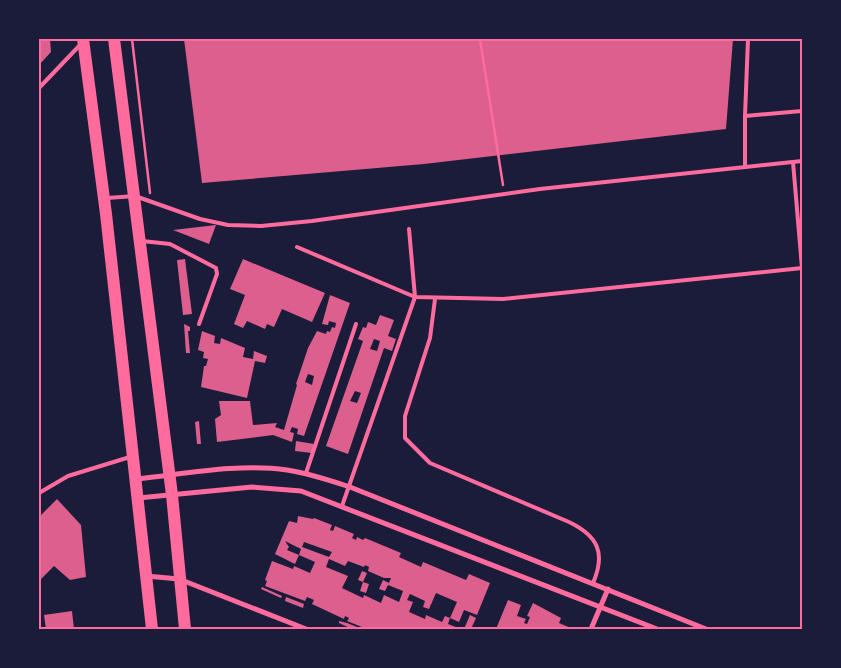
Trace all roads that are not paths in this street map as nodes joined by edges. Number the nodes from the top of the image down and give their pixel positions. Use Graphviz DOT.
graph roads {
  1 [pos="114,39"];
  2 [pos="748,39"];
  3 [pos="84,40"];
  4 [pos="39,88"];
  5 [pos="802,111"];
  6 [pos="744,116"];
  7 [pos="802,161"];
  8 [pos="793,162"];
  9 [pos="745,167"];
  10 [pos="135,196"];
  11 [pos="104,198"];
  12 [pos="409,228"];
  13 [pos="139,241"];
  14 [pos="298,247"];
  15 [pos="802,268"];
  16 [pos="415,297"];
  17 [pos="435,299"];
  18 [pos="199,324"];
  19 [pos="356,324"];
  20 [pos="132,456"];
  21 [pos="306,473"];
  22 [pos="169,475"];
  23 [pos="135,479"];
  24 [pos="350,487"];
  25 [pos="39,493"];
  26 [pos="172,495"];
  27 [pos="137,498"];
  28 [pos="342,506"];
  29 [pos="146,576"];
  30 [pos="179,579"];
  31 [pos="593,583"];
  32 [pos="608,590"];
  33 [pos="601,606"];
  34 [pos="152,629"];
  35 [pos="185,629"];
  36 [pos="306,629"];
  37 [pos="591,629"];
  38 [pos="657,629"];
  39 [pos="706,629"];
  1 -- 10 [label="main road"];
  2 -- 6 [label="lane"];
  3 -- 4 [label="lane"];
  3 -- 11 [label="main road"];
  5 -- 6 [label="lane"];
  6 -- 9 [label="lane"];
  7 -- 8 [label="lane"];
  8 -- 9 [label="lane"];
  8 -- 15 [label="lane"];
  9 -- 10 [label="lane"];
  10 -- 11 [label="lane"];
  10 -- 13 [label="main road"];
  11 -- 20 [label="main road"];
  12 -- 16 [label="lane"];
  13 -- 18 [label="lane"];
  13 -- 22 [label="main road"];
  14 -- 16 [label="lane"];
  15 -- 17 [label="lane"];
  16 -- 17 [label="lane"];
  16 -- 24 [label="lane"];
  17 -- 31 [label="lane"];
  19 -- 21 [label="lane"];
  20 -- 23 [label="main road"];
  20 -- 25 [label="lane"];
  21 -- 22 [label="street"];
  21 -- 24 [label="street"];
  22 -- 23 [label="street"];
  22 -- 26 [label="main road"];
  23 -- 27 [label="main road"];
  24 -- 28 [label="lane"];
  24 -- 31 [label="street"];
  26 -- 27 [label="street"];
  26 -- 28 [label="street"];
  26 -- 30 [label="main road"];
  27 -- 29 [label="main road"];
  28 -- 33 [label="street"];
  29 -- 30 [label="street"];
  29 -- 34 [label="main road"];
  30 -- 35 [label="main road"];
  30 -- 36 [label="street"];
  31 -- 32 [label="street"];
  32 -- 33 [label="street"];
  32 -- 39 [label="street"];
  33 -- 37 [label="street"];
  33 -- 38 [label="street"];
}
